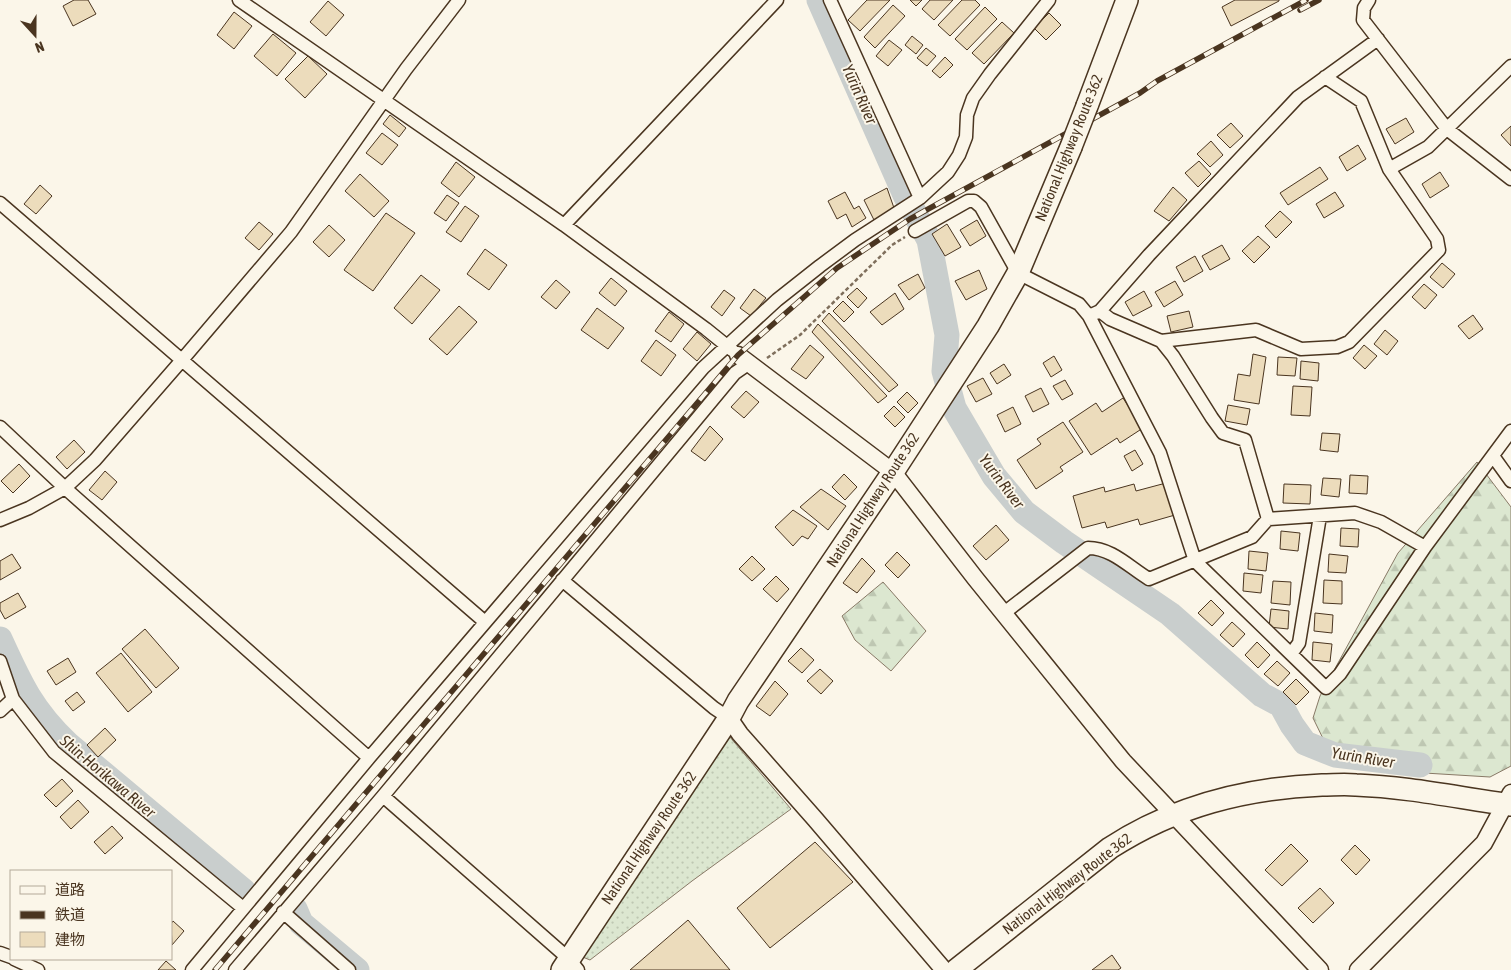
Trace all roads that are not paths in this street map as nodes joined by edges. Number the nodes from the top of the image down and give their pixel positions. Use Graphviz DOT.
graph roads {
  1 [pos="239,0"];
  2 [pos="459,0"];
  3 [pos="777,0"];
  4 [pos="830,0"];
  5 [pos="1049,0"];
  6 [pos="1127,0"];
  7 [pos="1369,0"];
  8 [pos="1378,39"];
  9 [pos="1511,66"];
  10 [pos="1325,77"];
  11 [pos="383,100"];
  12 [pos="1446,129"];
  13 [pos="1389,169"];
  14 [pos="1511,179"];
  15 [pos="920,198"];
  16 [pos="0,203"];
  17 [pos="564,225"];
  18 [pos="915,231"];
  19 [pos="1018,273"];
  20 [pos="1094,313"];
  21 [pos="1161,341"];
  22 [pos="741,358"];
  23 [pos="182,360"];
  24 [pos="0,427"];
  25 [pos="1511,431"];
  26 [pos="1493,456"];
  27 [pos="893,472"];
  28 [pos="1511,481"];
  29 [pos="65,488"];
  30 [pos="1320,516"];
  31 [pos="1268,519"];
  32 [pos="0,520"];
  33 [pos="1425,547"];
  34 [pos="1195,560"];
  35 [pos="562,580"];
  36 [pos="1004,613"];
  37 [pos="485,622"];
  38 [pos="1291,654"];
  39 [pos="0,661"];
  40 [pos="13,699"];
  41 [pos="0,711"];
  42 [pos="729,718"];
  43 [pos="369,758"];
  44 [pos="383,796"];
  45 [pos="1509,801"];
  46 [pos="1174,814"];
  47 [pos="243,908"];
  48 [pos="283,912"];
  49 [pos="17,960"];
  50 [pos="569,966"];
  51 [pos="38,970"];
  52 [pos="192,970"];
  53 [pos="235,970"];
  54 [pos="349,970"];
  55 [pos="944,970"];
  56 [pos="956,970"];
  57 [pos="1320,970"];
  58 [pos="1358,970"];
  1 -- 11 [label="street"];
  2 -- 11 [label="street"];
  3 -- 17 [label="street"];
  4 -- 15 [label="street"];
  5 -- 15 [label="street"];
  6 -- 19 [label="highway, National Highway Route 362, bridge"];
  7 -- 8 [label="street"];
  8 -- 10 [label="street"];
  8 -- 12 [label="street"];
  9 -- 12 [label="street"];
  10 -- 13 [label="street"];
  10 -- 20 [label="street"];
  11 -- 17 [label="street"];
  11 -- 23 [label="street"];
  12 -- 13 [label="street"];
  12 -- 14 [label="street"];
  13 -- 21 [label="street"];
  15 -- 22 [label="street"];
  16 -- 23 [label="street"];
  17 -- 22 [label="street"];
  18 -- 19 [label="street"];
  19 -- 20 [label="street"];
  19 -- 27 [label="highway, National Highway Route 362"];
  20 -- 21 [label="street"];
  20 -- 34 [label="street"];
  21 -- 31 [label="street"];
  22 -- 27 [label="street"];
  22 -- 35 [label="street"];
  22 -- 37 [label="street"];
  23 -- 29 [label="street"];
  23 -- 37 [label="street"];
  24 -- 29 [label="street"];
  25 -- 26 [label="street"];
  26 -- 28 [label="street"];
  26 -- 33 [label="street"];
  27 -- 36 [label="street"];
  27 -- 42 [label="highway, National Highway Route 362"];
  29 -- 32 [label="street"];
  29 -- 43 [label="street"];
  30 -- 31 [label="street"];
  30 -- 33 [label="street"];
  30 -- 38 [label="street"];
  31 -- 34 [label="street"];
  33 -- 38 [label="street"];
  34 -- 36 [label="street"];
  34 -- 38 [label="street"];
  35 -- 42 [label="street"];
  35 -- 44 [label="street"];
  36 -- 46 [label="street"];
  37 -- 43 [label="street"];
  39 -- 40 [label="street"];
  40 -- 41 [label="street"];
  40 -- 47 [label="street"];
  42 -- 50 [label="highway, National Highway Route 362"];
  42 -- 55 [label="street"];
  43 -- 47 [label="street"];
  44 -- 48 [label="street"];
  44 -- 50 [label="street"];
  45 -- 46 [label="highway, National Highway Route 362"];
  45 -- 58 [label="street"];
  46 -- 56 [label="highway, National Highway Route 362"];
  46 -- 57 [label="street"];
  47 -- 52 [label="street"];
  48 -- 53 [label="street"];
  48 -- 54 [label="street"];
  49 -- 51 [label="street"];
}
